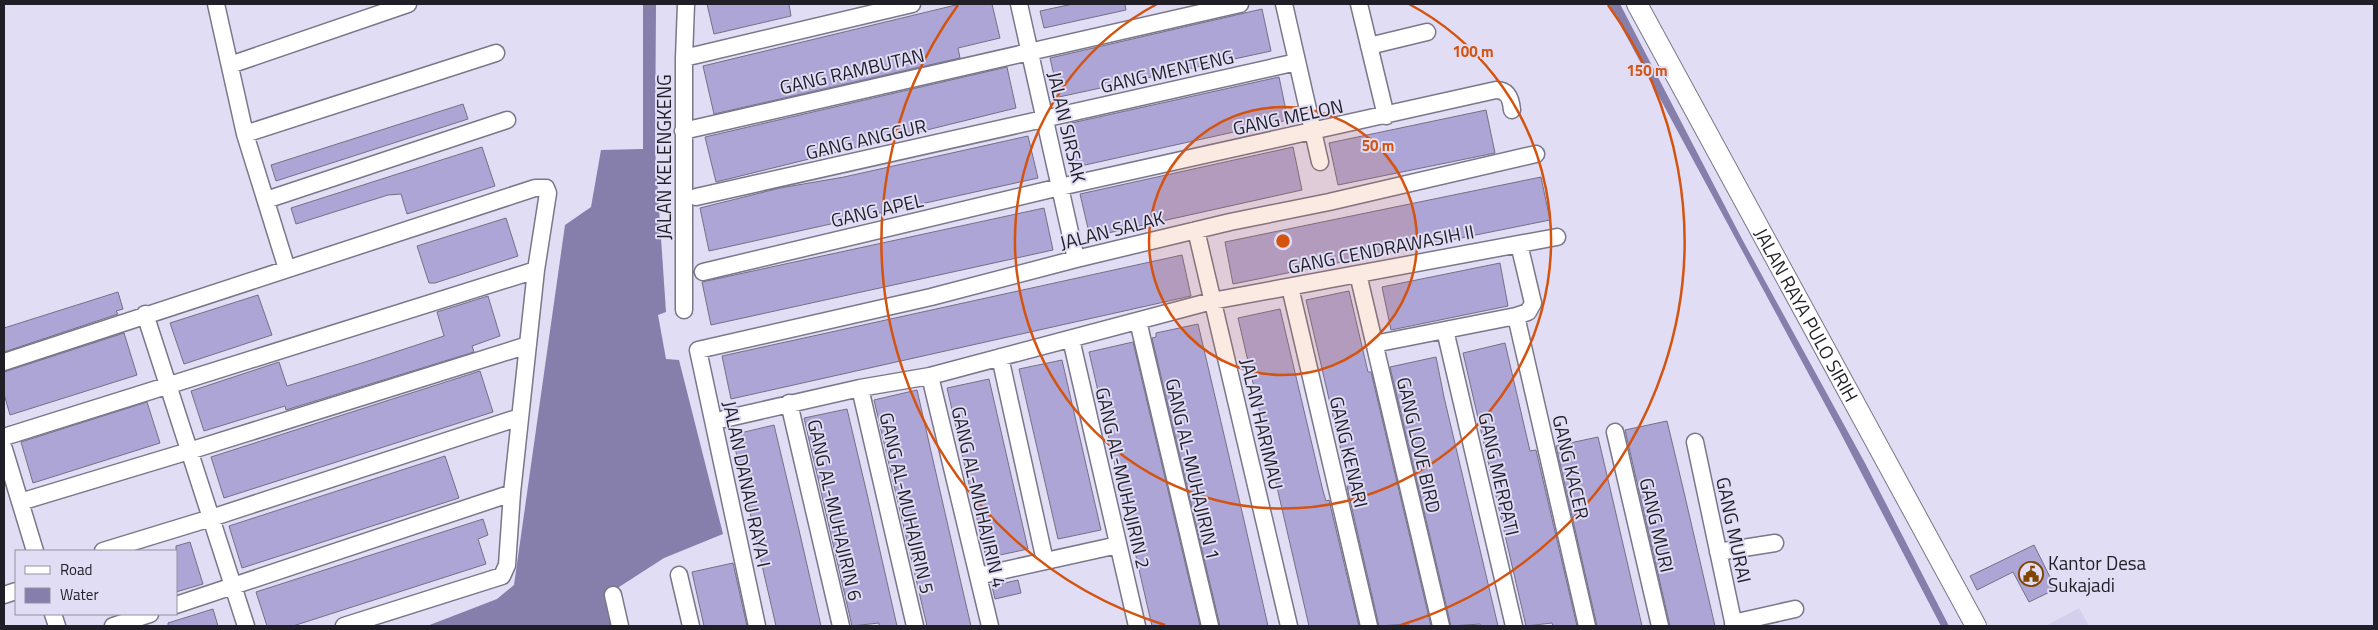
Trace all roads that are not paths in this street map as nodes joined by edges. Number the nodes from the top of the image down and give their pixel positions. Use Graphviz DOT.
graph roads {
  1 [pos="216,4"];
  2 [pos="408,4"];
  3 [pos="686,4"];
  4 [pos="912,4"];
  5 [pos="1019,4"];
  6 [pos="1240,4"];
  7 [pos="1284,4"];
  8 [pos="1359,4"];
  9 [pos="1637,4"];
  10 [pos="1427,32"];
  11 [pos="1369,46"];
  12 [pos="1029,50"];
  13 [pos="496,53"];
  14 [pos="684,58"];
  15 [pos="1297,62"];
  16 [pos="230,65"];
  17 [pos="1512,110"];
  18 [pos="1386,116"];
  19 [pos="1045,119"];
  20 [pos="507,120"];
  21 [pos="683,131"];
  22 [pos="1313,132"];
  23 [pos="245,134"];
  24 [pos="1536,154"];
  25 [pos="1320,162"];
  26 [pos="1060,187"];
  27 [pos="696,197"];
  28 [pos="266,200"];
  29 [pos="1196,230"];
  30 [pos="1557,237"];
  31 [pos="1519,244"];
  32 [pos="1076,259"];
  33 [pos="287,269"];
  34 [pos="536,270"];
  35 [pos="703,272"];
  36 [pos="1358,274"];
  37 [pos="1290,287"];
  38 [pos="1212,301"];
  39 [pos="684,310"];
  40 [pos="145,314"];
  41 [pos="1516,316"];
  42 [pos="1138,321"];
  43 [pos="1445,330"];
  44 [pos="1071,338"];
  45 [pos="1374,344"];
  46 [pos="528,345"];
  47 [pos="698,350"];
  48 [pos="1000,358"];
  49 [pos="4,362"];
  50 [pos="930,376"];
  51 [pos="168,386"];
  52 [pos="860,388"];
  53 [pos="789,403"];
  54 [pos="520,417"];
  55 [pos="724,419"];
  56 [pos="1615,432"];
  57 [pos="4,437"];
  58 [pos="1695,442"];
  59 [pos="4,449"];
  60 [pos="189,451"];
  61 [pos="512,493"];
  62 [pos="20,502"];
  63 [pos="211,518"];
  64 [pos="1775,543"];
  65 [pos="1118,545"];
  66 [pos="34,550"];
  67 [pos="106,550"];
  68 [pos="1718,552"];
  69 [pos="1045,561"];
  70 [pos="679,575"];
  71 [pos="978,576"];
  72 [pos="233,586"];
  73 [pos="613,595"];
  74 [pos="178,604"];
  75 [pos="1795,609"];
  76 [pos="147,615"];
  77 [pos="1733,624"];
  78 [pos="113,626"];
  79 [pos="246,626"];
  80 [pos="344,626"];
  81 [pos="620,626"];
  82 [pos="691,626"];
  83 [pos="758,626"];
  84 [pos="841,626"];
  85 [pos="915,626"];
  86 [pos="990,626"];
  87 [pos="1137,626"];
  88 [pos="1210,626"];
  89 [pos="1289,626"];
  90 [pos="1369,626"];
  91 [pos="1441,626"];
  92 [pos="1514,626"];
  93 [pos="1587,626"];
  94 [pos="1660,626"];
  95 [pos="1976,626"];
  1 -- 16 [label="street"];
  2 -- 16 [label="street"];
  3 -- 14 [label="street, JALAN KELENGKENG"];
  4 -- 14 [label="street"];
  5 -- 12 [label="street, JALAN SIRSAK"];
  6 -- 12 [label="street, GANG RAMBUTAN"];
  7 -- 15 [label="street"];
  8 -- 11 [label="street"];
  9 -- 95 [label="street, JALAN RAYA PULO SIRIH"];
  10 -- 11 [label="street"];
  11 -- 18 [label="street"];
  12 -- 19 [label="street, JALAN SIRSAK"];
  12 -- 21 [label="street, GANG RAMBUTAN"];
  13 -- 23 [label="street"];
  14 -- 21 [label="street, JALAN KELENGKENG"];
  15 -- 19 [label="street, GANG MENTENG"];
  15 -- 22 [label="street"];
  16 -- 23 [label="street"];
  17 -- 18 [label="street, GANG MELON"];
  18 -- 22 [label="street, GANG MELON"];
  19 -- 26 [label="street, JALAN SIRSAK"];
  19 -- 27 [label="street, GANG ANGGUR"];
  20 -- 28 [label="street"];
  21 -- 39 [label="street, JALAN KELENGKENG"];
  22 -- 25 [label="street"];
  22 -- 26 [label="street, GANG MELON"];
  23 -- 28 [label="street"];
  24 -- 29 [label="street, JALAN SALAK"];
  26 -- 32 [label="street, JALAN SIRSAK"];
  26 -- 35 [label="street, GANG APEL"];
  28 -- 33 [label="street"];
  29 -- 32 [label="street, JALAN SALAK"];
  29 -- 38 [label="street, JALAN HARIMAU"];
  30 -- 31 [label="street, GANG CENDRAWASIH II"];
  31 -- 36 [label="street, GANG CENDRAWASIH II"];
  31 -- 41 [label="street"];
  32 -- 47 [label="street, JALAN SALAK"];
  33 -- 34 [label="street"];
  33 -- 40 [label="street"];
  34 -- 46 [label="street"];
  34 -- 51 [label="street"];
  36 -- 37 [label="street, GANG CENDRAWASIH II"];
  36 -- 45 [label="street, GANG LOVE BIRD"];
  37 -- 38 [label="street, GANG CENDRAWASIH II"];
  37 -- 90 [label="street, GANG KENARI"];
  38 -- 42 [label="street, GANG CENDRAWASIH II"];
  38 -- 89 [label="street, JALAN HARIMAU"];
  40 -- 49 [label="street"];
  40 -- 51 [label="street"];
  41 -- 43 [label="street"];
  41 -- 93 [label="street, GANG KACER"];
  42 -- 44 [label="street, GANG CENDRAWASIH II"];
  42 -- 88 [label="street, GANG AL-MUHAJIRIN 1"];
  43 -- 45 [label="street"];
  43 -- 92 [label="street, GANG MERPATI"];
  44 -- 48 [label="street, GANG CENDRAWASIH II"];
  44 -- 65 [label="street, GANG AL-MUHAJIRIN 2"];
  45 -- 91 [label="street, GANG LOVE BIRD"];
  46 -- 54 [label="street"];
  46 -- 60 [label="street"];
  47 -- 83 [label="street, JALAN DANAU RAYA I"];
  48 -- 50 [label="street, GANG CENDRAWASIH II"];
  48 -- 69 [label="street"];
  50 -- 52 [label="street, GANG CENDRAWASIH II"];
  50 -- 71 [label="street, GANG AL-MUHAJIRIN 4"];
  51 -- 57 [label="street"];
  51 -- 60 [label="street"];
  52 -- 53 [label="street, GANG CENDRAWASIH II"];
  52 -- 85 [label="street, GANG AL-MUHAJIRIN 5"];
  53 -- 55 [label="street, GANG CENDRAWASIH II"];
  53 -- 84 [label="street, GANG AL-MUHAJIRIN 6"];
  54 -- 61 [label="street"];
  54 -- 63 [label="street"];
  56 -- 94 [label="street, GANG MURI"];
  58 -- 68 [label="street, GANG MURAI"];
  59 -- 62 [label="street"];
  60 -- 62 [label="street"];
  60 -- 63 [label="street"];
  61 -- 72 [label="street"];
  61 -- 80 [label="street"];
  62 -- 66 [label="street"];
  63 -- 67 [label="street"];
  63 -- 72 [label="street"];
  64 -- 68 [label="street"];
  65 -- 69 [label="street"];
  65 -- 87 [label="street, GANG AL-MUHAJIRIN 2"];
  68 -- 77 [label="street, GANG MURAI"];
  69 -- 71 [label="street"];
  70 -- 82 [label="street"];
  71 -- 86 [label="street, GANG AL-MUHAJIRIN 4"];
  72 -- 74 [label="street"];
  72 -- 79 [label="street"];
  73 -- 81 [label="street"];
  75 -- 77 [label="street"];
  76 -- 78 [label="street"];
}
